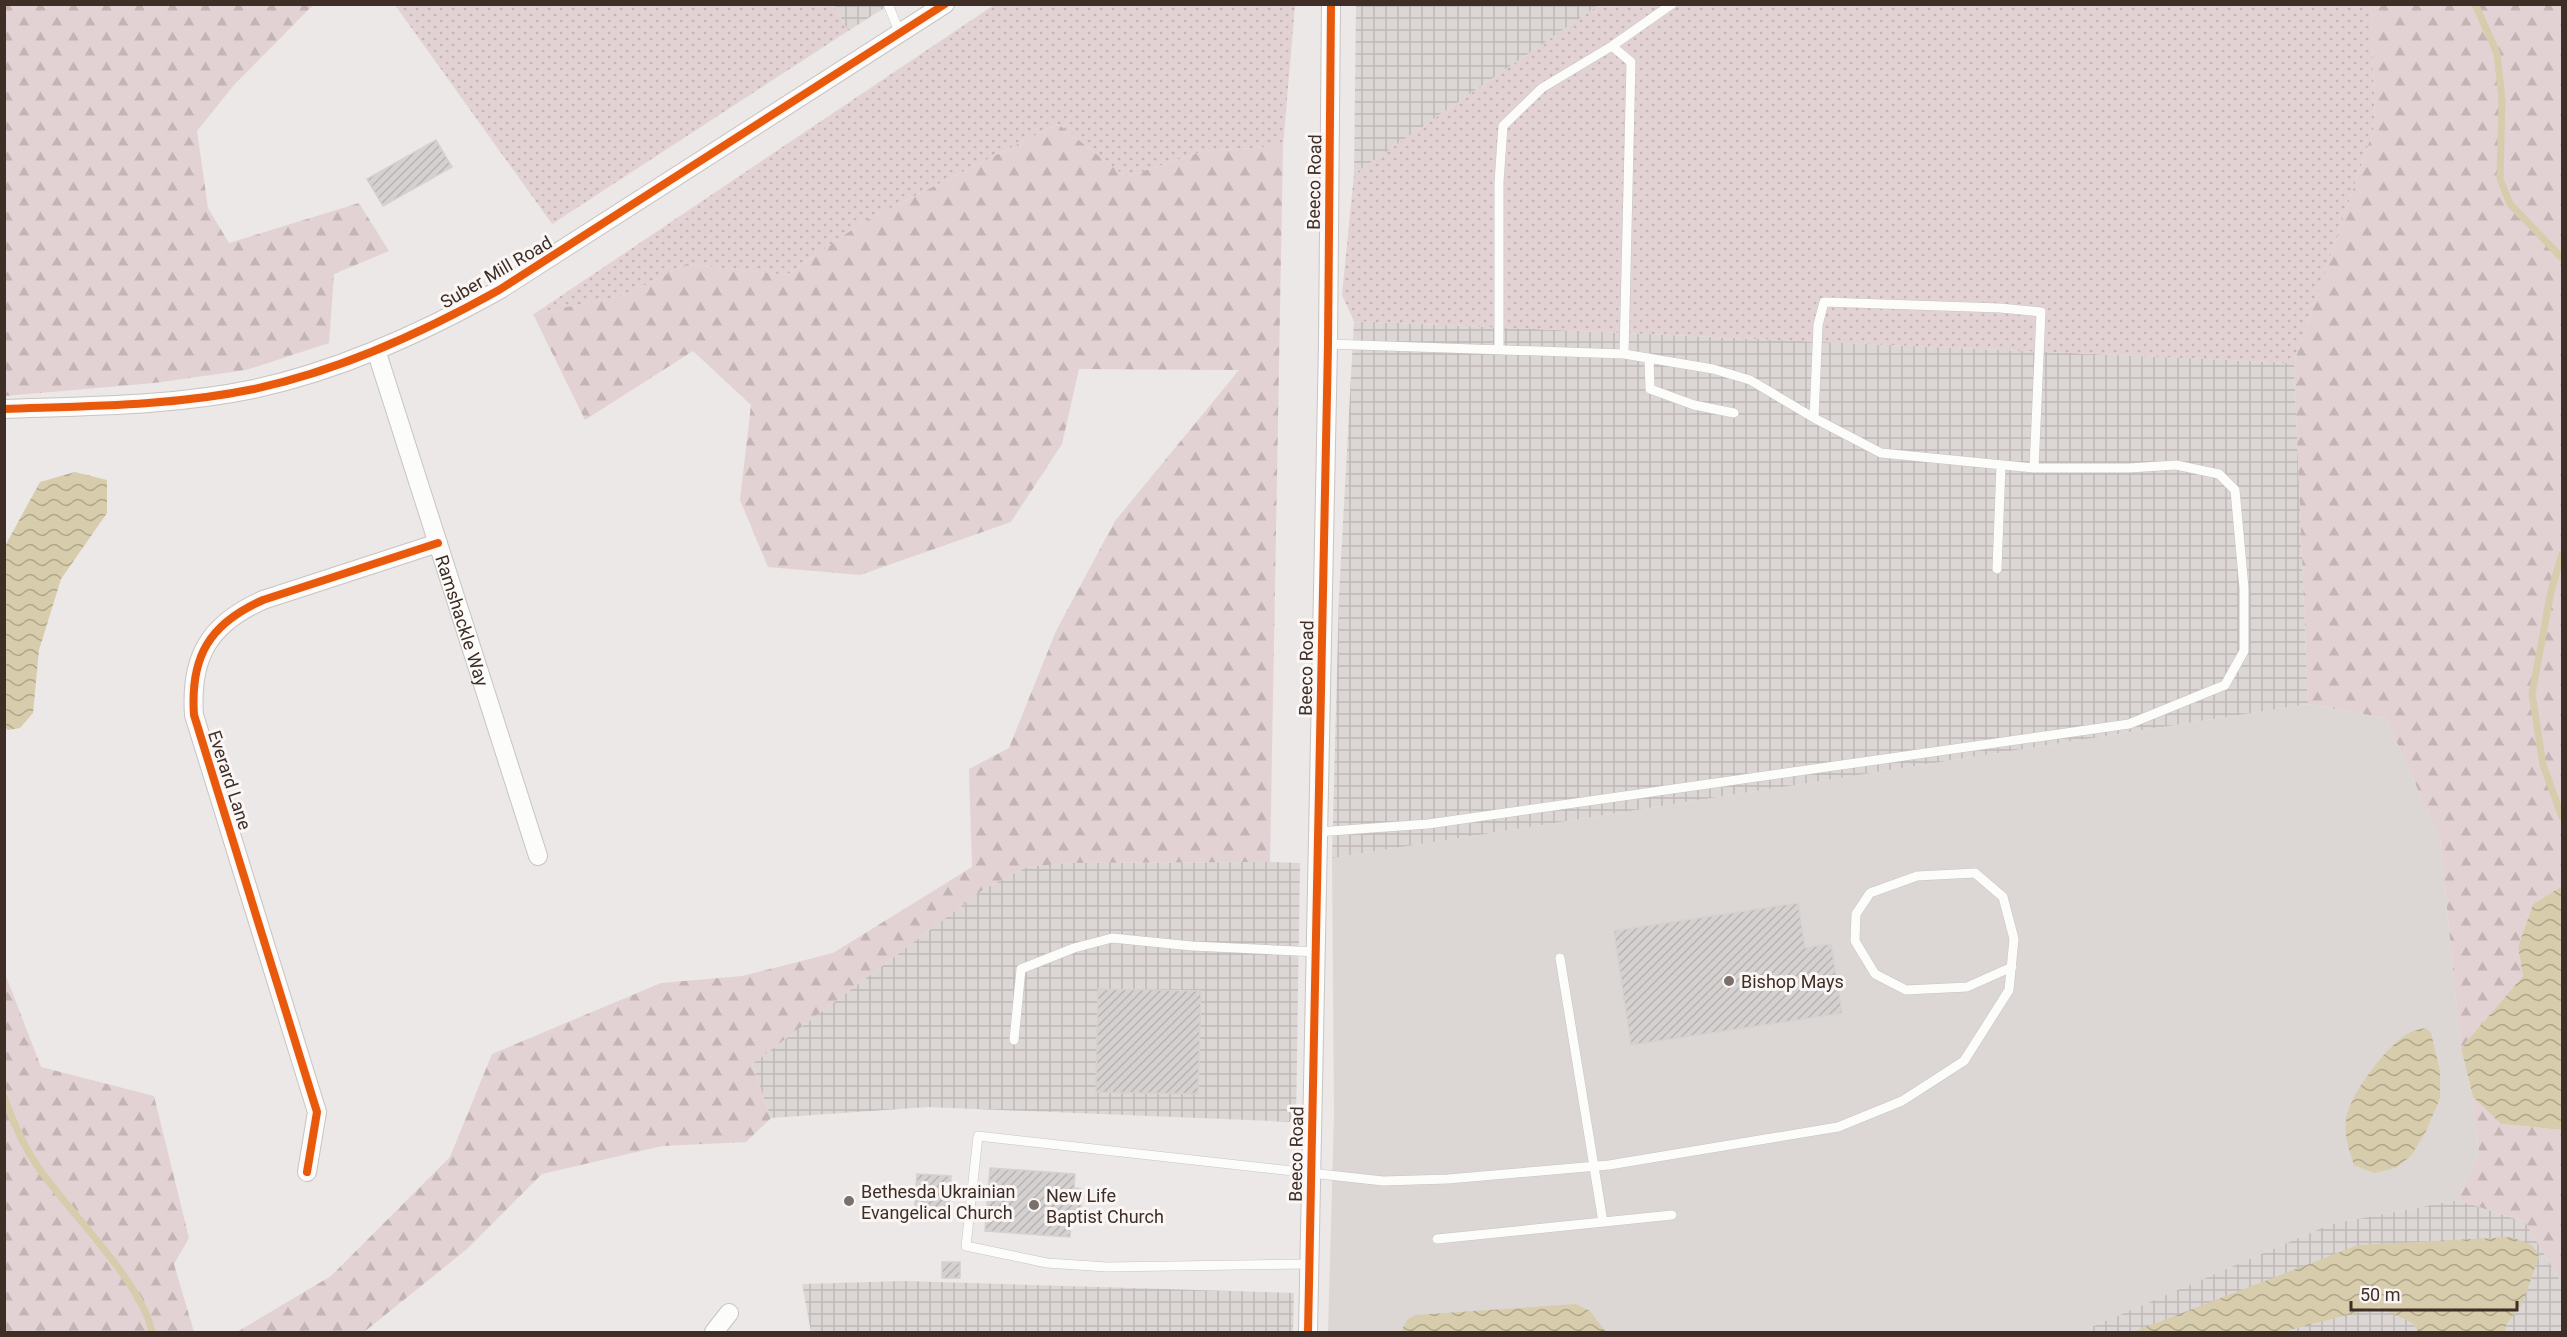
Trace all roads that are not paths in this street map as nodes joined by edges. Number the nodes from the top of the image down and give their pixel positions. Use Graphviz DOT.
graph roads {
  1 [pos="888,4"];
  2 [pos="945,4"];
  3 [pos="1331,4"];
  4 [pos="1672,4"];
  5 [pos="900,33"];
  6 [pos="1612,46"];
  7 [pos="1328,344"];
  8 [pos="1499,349"];
  9 [pos="376,350"];
  10 [pos="1624,354"];
  11 [pos="1649,358"];
  12 [pos="4,409"];
  13 [pos="1734,413"];
  14 [pos="1814,418"];
  15 [pos="2001,465"];
  16 [pos="2034,468"];
  17 [pos="438,543"];
  18 [pos="1996,569"];
  19 [pos="1317,832"];
  20 [pos="538,856"];
  21 [pos="1317,952"];
  22 [pos="1560,958"];
  23 [pos="2012,967"];
  24 [pos="1014,1041"];
  25 [pos="1594,1167"];
  26 [pos="307,1172"];
  27 [pos="1310,1174"];
  28 [pos="1672,1215"];
  29 [pos="1603,1222"];
  30 [pos="1437,1239"];
  31 [pos="1309,1264"];
  32 [pos="729,1313"];
  33 [pos="714,1332"];
  34 [pos="1308,1332"];
  1 -- 5 [label="lane"];
  2 -- 5 [label="street, Suber Mill Road"];
  3 -- 7 [label="street, Beeco Road"];
  4 -- 6 [label="lane"];
  5 -- 9 [label="street, Suber Mill Road"];
  6 -- 8 [label="lane"];
  6 -- 10 [label="lane"];
  7 -- 8 [label="lane"];
  7 -- 19 [label="street, Beeco Road"];
  8 -- 10 [label="lane"];
  9 -- 12 [label="street, Suber Mill Road"];
  9 -- 17 [label="street, Ramshackle Way"];
  10 -- 11 [label="lane"];
  11 -- 13 [label="lane"];
  11 -- 14 [label="lane"];
  14 -- 15 [label="lane"];
  14 -- 16 [label="lane"];
  15 -- 16 [label="lane"];
  15 -- 18 [label="lane"];
  16 -- 19 [label="lane"];
  17 -- 20 [label="street, Ramshackle Way"];
  17 -- 26 [label="street, Everard Lane"];
  19 -- 21 [label="street, Beeco Road"];
  21 -- 24 [label="lane"];
  21 -- 27 [label="street, Beeco Road"];
  22 -- 25 [label="lane"];
  23 -- 23 [label="lane"];
  23 -- 25 [label="lane"];
  25 -- 27 [label="lane"];
  25 -- 29 [label="lane"];
  27 -- 31 [label="street, Beeco Road"];
  27 -- 31 [label="lane"];
  28 -- 29 [label="lane"];
  29 -- 30 [label="lane"];
  31 -- 34 [label="street, Beeco Road"];
  32 -- 33 [label="street"];
}
